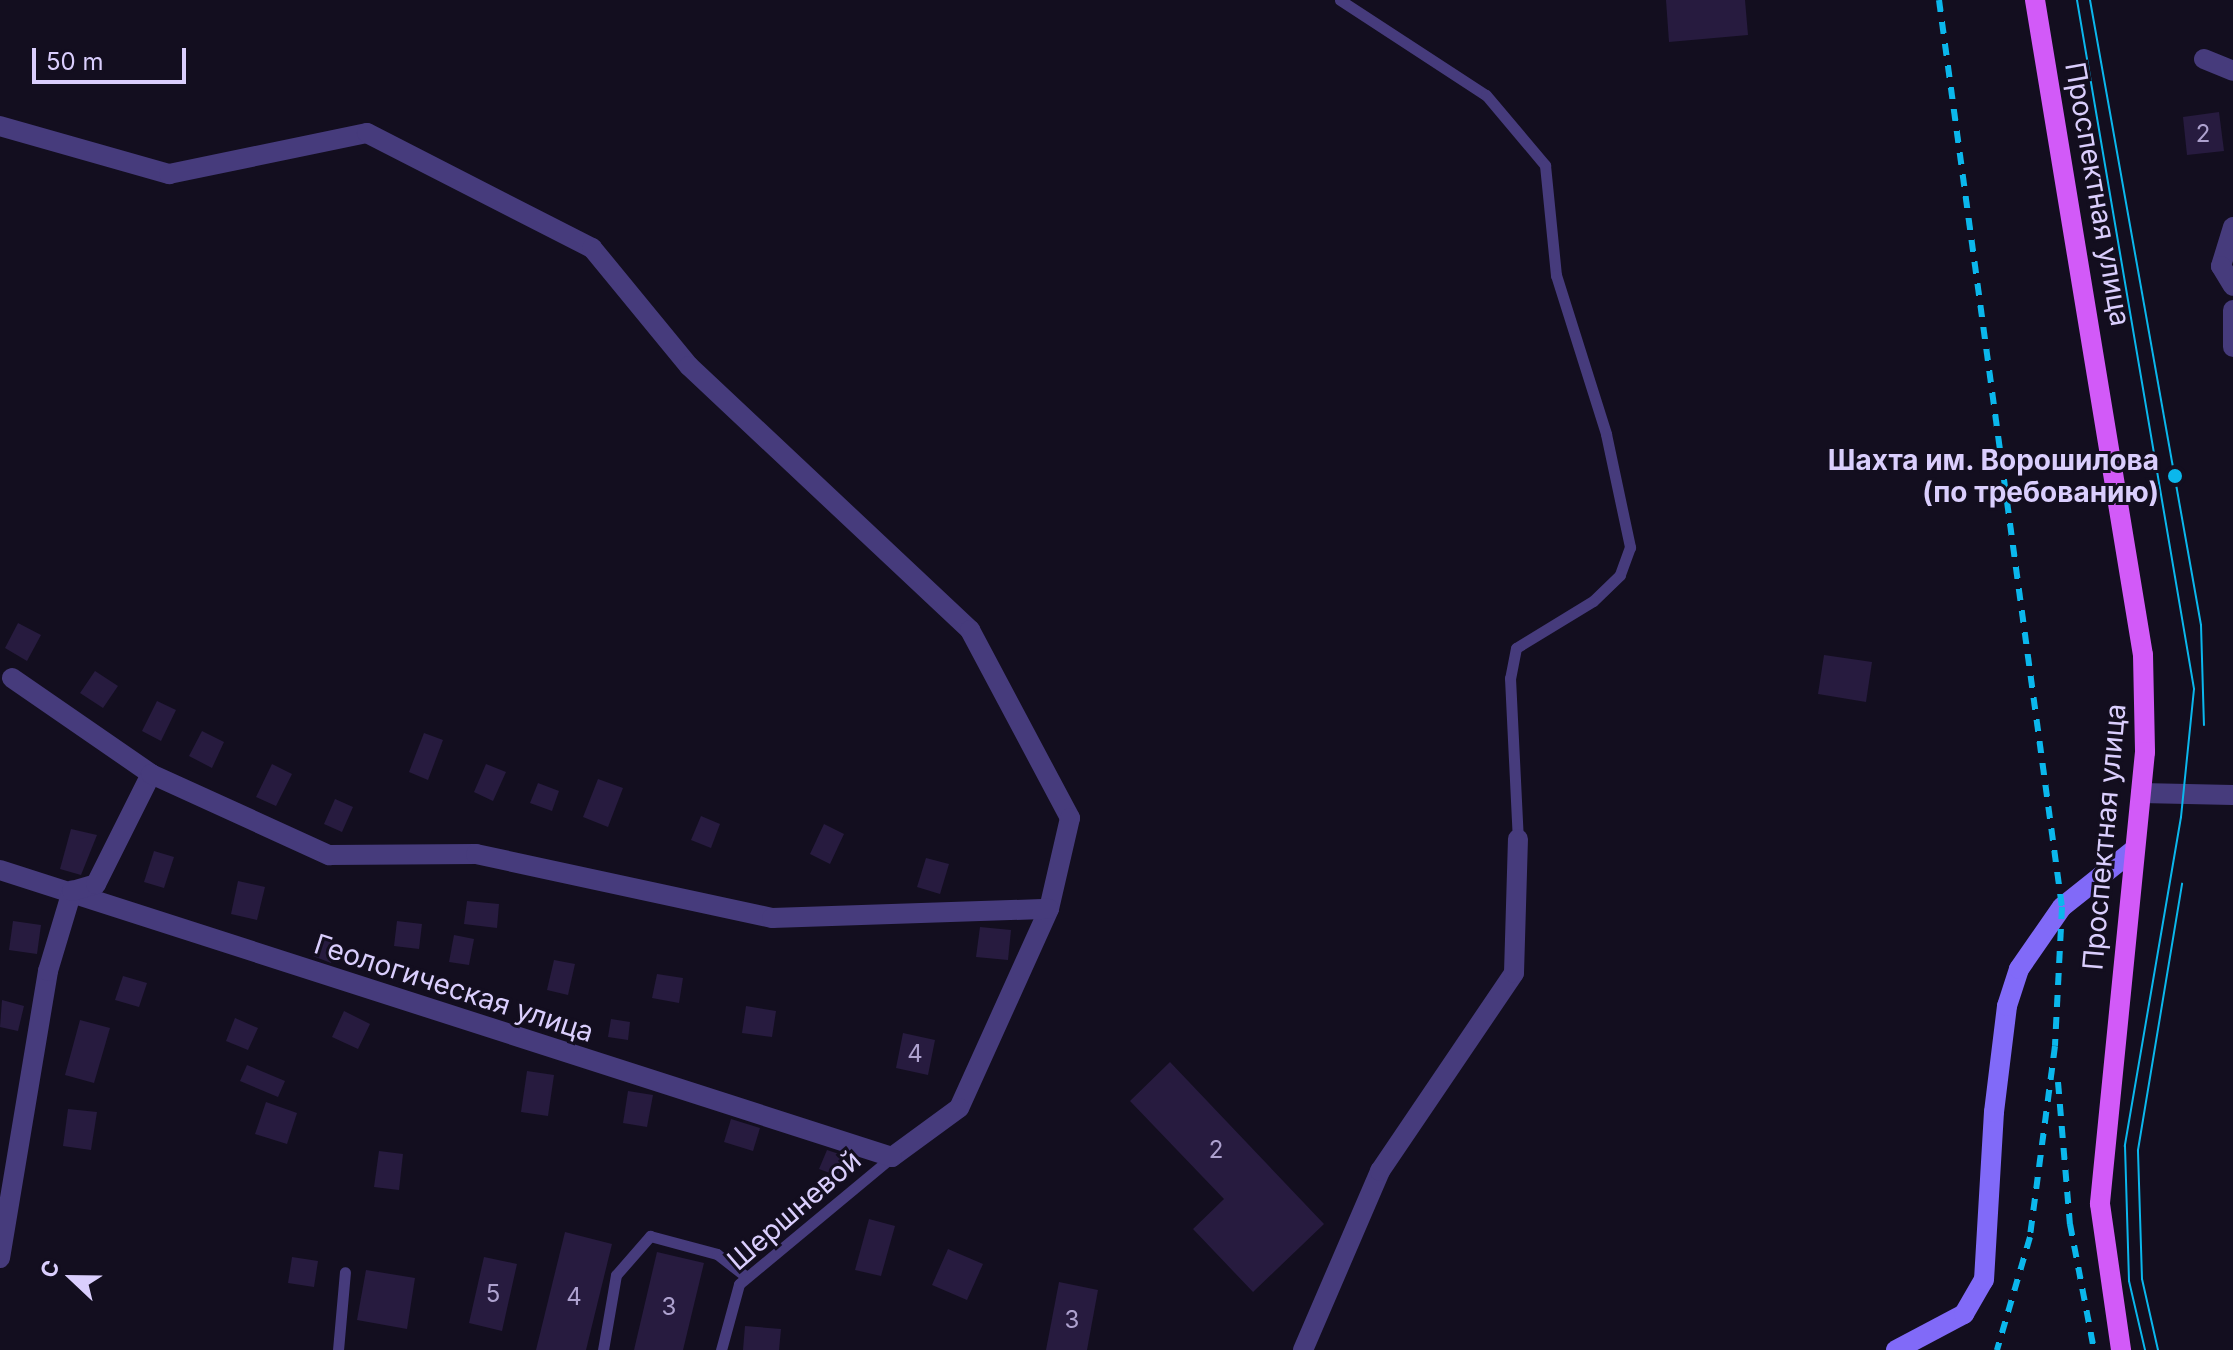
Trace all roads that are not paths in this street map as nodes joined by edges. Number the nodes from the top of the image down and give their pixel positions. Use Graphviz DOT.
graph roads {
  1 [pos="1340,0"];
  2 [pos="2035,0"];
  3 [pos="2204,59"];
  4 [pos="2233,71"];
  5 [pos="0,126"];
  6 [pos="2233,227"];
  7 [pos="2233,286"];
  8 [pos="2233,310"];
  9 [pos="2233,347"];
  10 [pos="12,678"];
  11 [pos="151,774"];
  12 [pos="2141,793"];
  13 [pos="2233,795"];
  14 [pos="1518,839"];
  15 [pos="2135,849"];
  16 [pos="0,870"];
  17 [pos="72,891"];
  18 [pos="1049,909"];
  19 [pos="892,1157"];
  20 [pos="0,1258"];
  21 [pos="345,1272"];
  22 [pos="746,1277"];
  23 [pos="338,1350"];
  24 [pos="603,1350"];
  25 [pos="721,1350"];
  26 [pos="1303,1350"];
  27 [pos="1896,1350"];
  28 [pos="2121,1350"];
  1 -- 14 [label="lane"];
  2 -- 12 [label="main road, Проспектная улица"];
  3 -- 4 [label="street"];
  5 -- 18 [label="street"];
  6 -- 7 [label="street"];
  8 -- 9 [label="street"];
  10 -- 11 [label="street"];
  11 -- 17 [label="street"];
  11 -- 18 [label="street"];
  12 -- 13 [label="street"];
  12 -- 15 [label="main road, Проспектная улица"];
  14 -- 26 [label="street"];
  15 -- 27 [label="street"];
  15 -- 28 [label="main road, Проспектная улица"];
  16 -- 17 [label="street, Геологическая улица"];
  17 -- 19 [label="street, Геологическая улица"];
  17 -- 20 [label="street"];
  18 -- 19 [label="street"];
  19 -- 22 [label="lane, Шершневой"];
  21 -- 23 [label="lane"];
  22 -- 24 [label="lane"];
  22 -- 25 [label="lane, Шершневой"];
}
